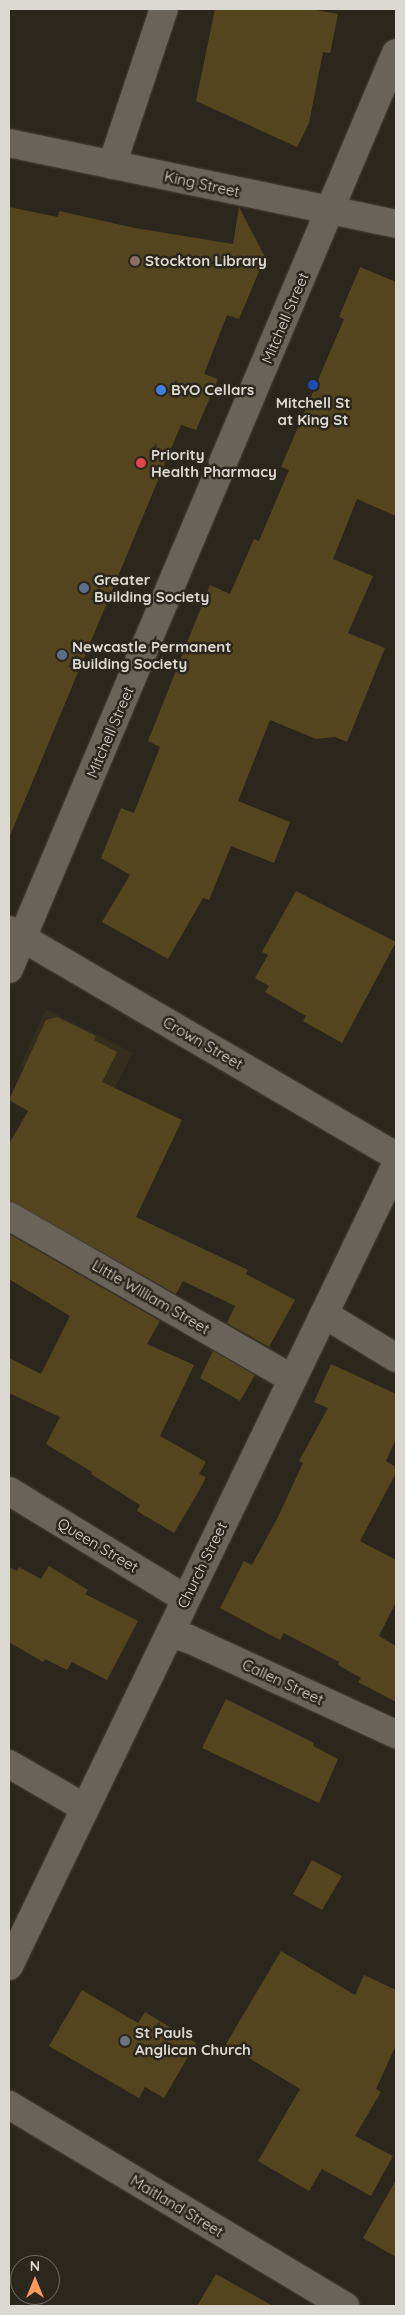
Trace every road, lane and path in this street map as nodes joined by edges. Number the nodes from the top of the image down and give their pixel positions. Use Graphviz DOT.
graph roads {
  1 [pos="164,9"];
  2 [pos="396,53"];
  3 [pos="9,143"];
  4 [pos="112,165"];
  5 [pos="330,210"];
  6 [pos="396,224"];
  7 [pos="16,934"];
  8 [pos="9,969"];
  9 [pos="396,1156"];
  10 [pos="396,1165"];
  11 [pos="9,1216"];
  12 [pos="324,1314"];
  13 [pos="396,1358"];
  14 [pos="293,1379"];
  15 [pos="9,1491"];
  16 [pos="186,1599"];
  17 [pos="170,1633"];
  18 [pos="396,1734"];
  19 [pos="9,1764"];
  20 [pos="85,1808"];
  21 [pos="9,1966"];
  22 [pos="9,2105"];
  23 [pos="345,2306"];
  1 -- 4 [label="street"];
  2 -- 5 [label="street, Mitchell Street"];
  3 -- 4 [label="street, King Street"];
  4 -- 5 [label="street, King Street"];
  5 -- 6 [label="street, King Street"];
  5 -- 7 [label="street, Mitchell Street"];
  7 -- 8 [label="street, Mitchell Street"];
  7 -- 9 [label="street, Crown Street"];
  10 -- 12 [label="street, Church Street"];
  11 -- 14 [label="street, Little William Street"];
  12 -- 13 [label="street"];
  12 -- 14 [label="street, Church Street"];
  14 -- 16 [label="street, Church Street"];
  15 -- 16 [label="street, Queen Street"];
  16 -- 17 [label="street, Church Street"];
  17 -- 18 [label="street, Callen Street"];
  17 -- 20 [label="street, Church Street"];
  19 -- 20 [label="street"];
  20 -- 21 [label="street, Church Street"];
  22 -- 23 [label="street, Maitland Street"];
}
